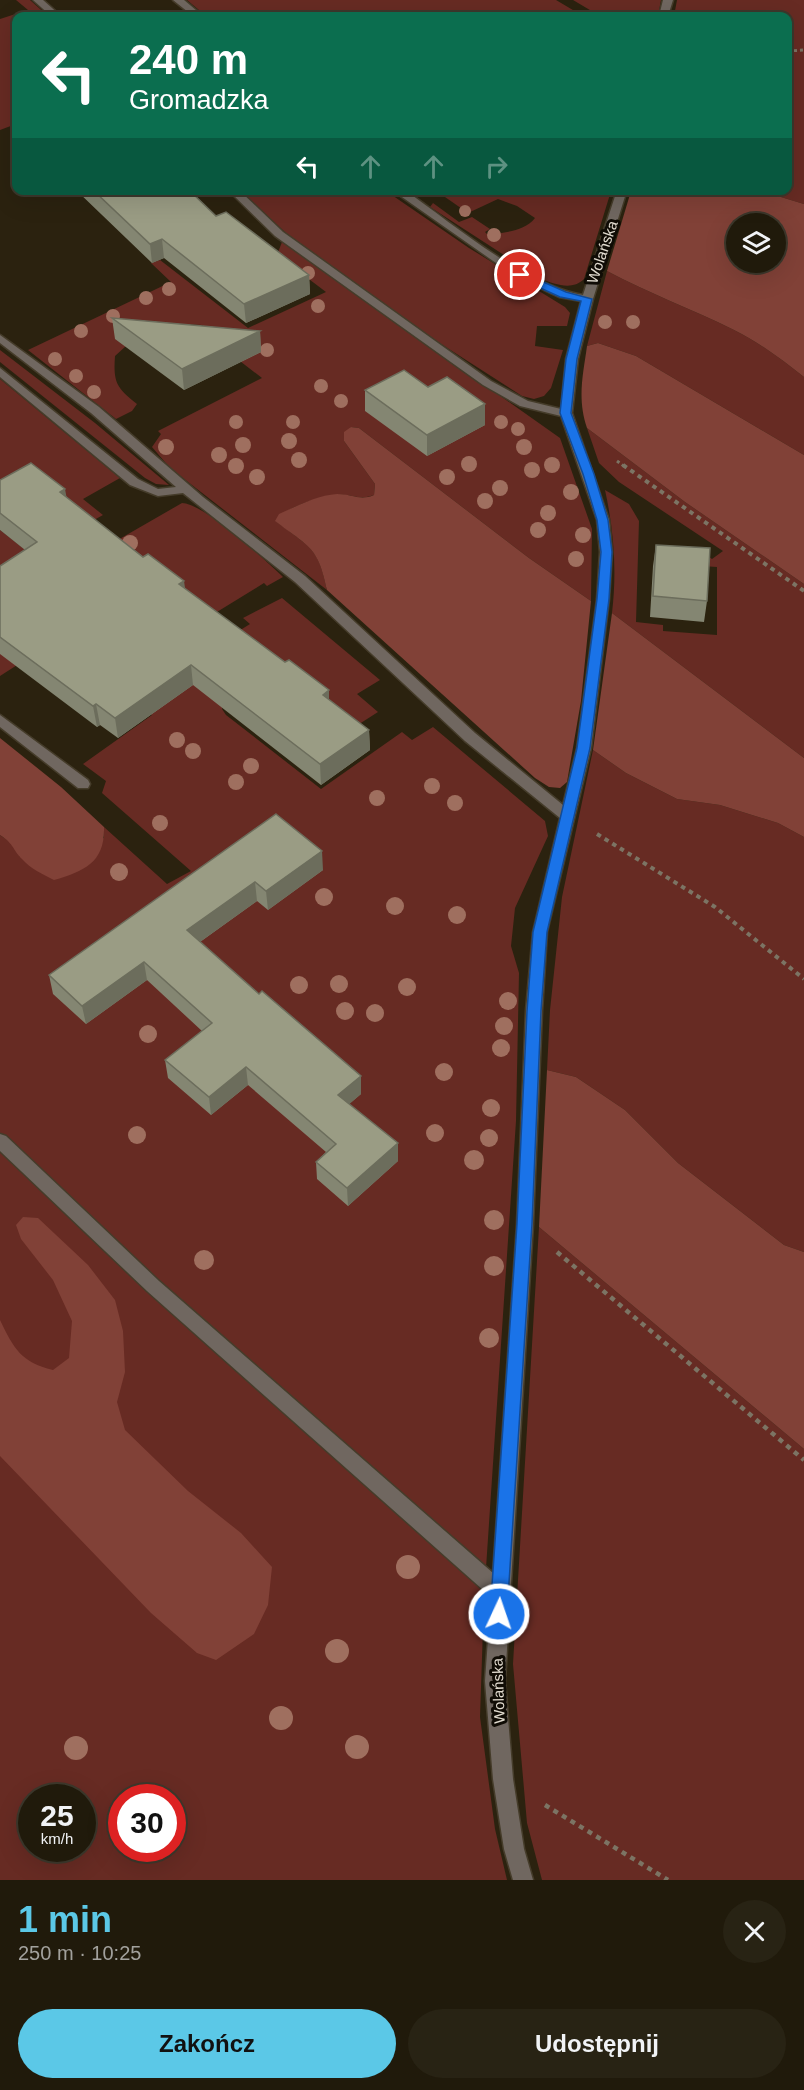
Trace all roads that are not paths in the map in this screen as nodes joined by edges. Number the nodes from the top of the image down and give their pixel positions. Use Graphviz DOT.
graph roads {
  1 [pos="38,0"];
  2 [pos="178,0"];
  3 [pos="52,12"];
  4 [pos="193,12"];
  5 [pos="237,195"];
  6 [pos="404,195"];
  7 [pos="621,195"];
  8 [pos="587,299"];
  9 [pos="0,338"];
  10 [pos="0,371"];
  11 [pos="566,413"];
  12 [pos="185,488"];
  13 [pos="0,720"];
  14 [pos="82,784"];
  15 [pos="568,816"];
  16 [pos="0,1141"];
  17 [pos="500,1592"];
  18 [pos="523,1880"];
  1 -- 3 [label="street"];
  2 -- 4 [label="street"];
  5 -- 11 [label="street"];
  6 -- 8 [label="street"];
  7 -- 8 [label="street, Wolańska"];
  8 -- 11 [label="street, Wolańska"];
  9 -- 12 [label="street"];
  10 -- 12 [label="street"];
  11 -- 15 [label="street, Wolańska"];
  12 -- 15 [label="street"];
  13 -- 14 [label="street"];
  15 -- 17 [label="street, Wolańska"];
  16 -- 17 [label="street"];
  17 -- 18 [label="street, Wolańska"];
}
